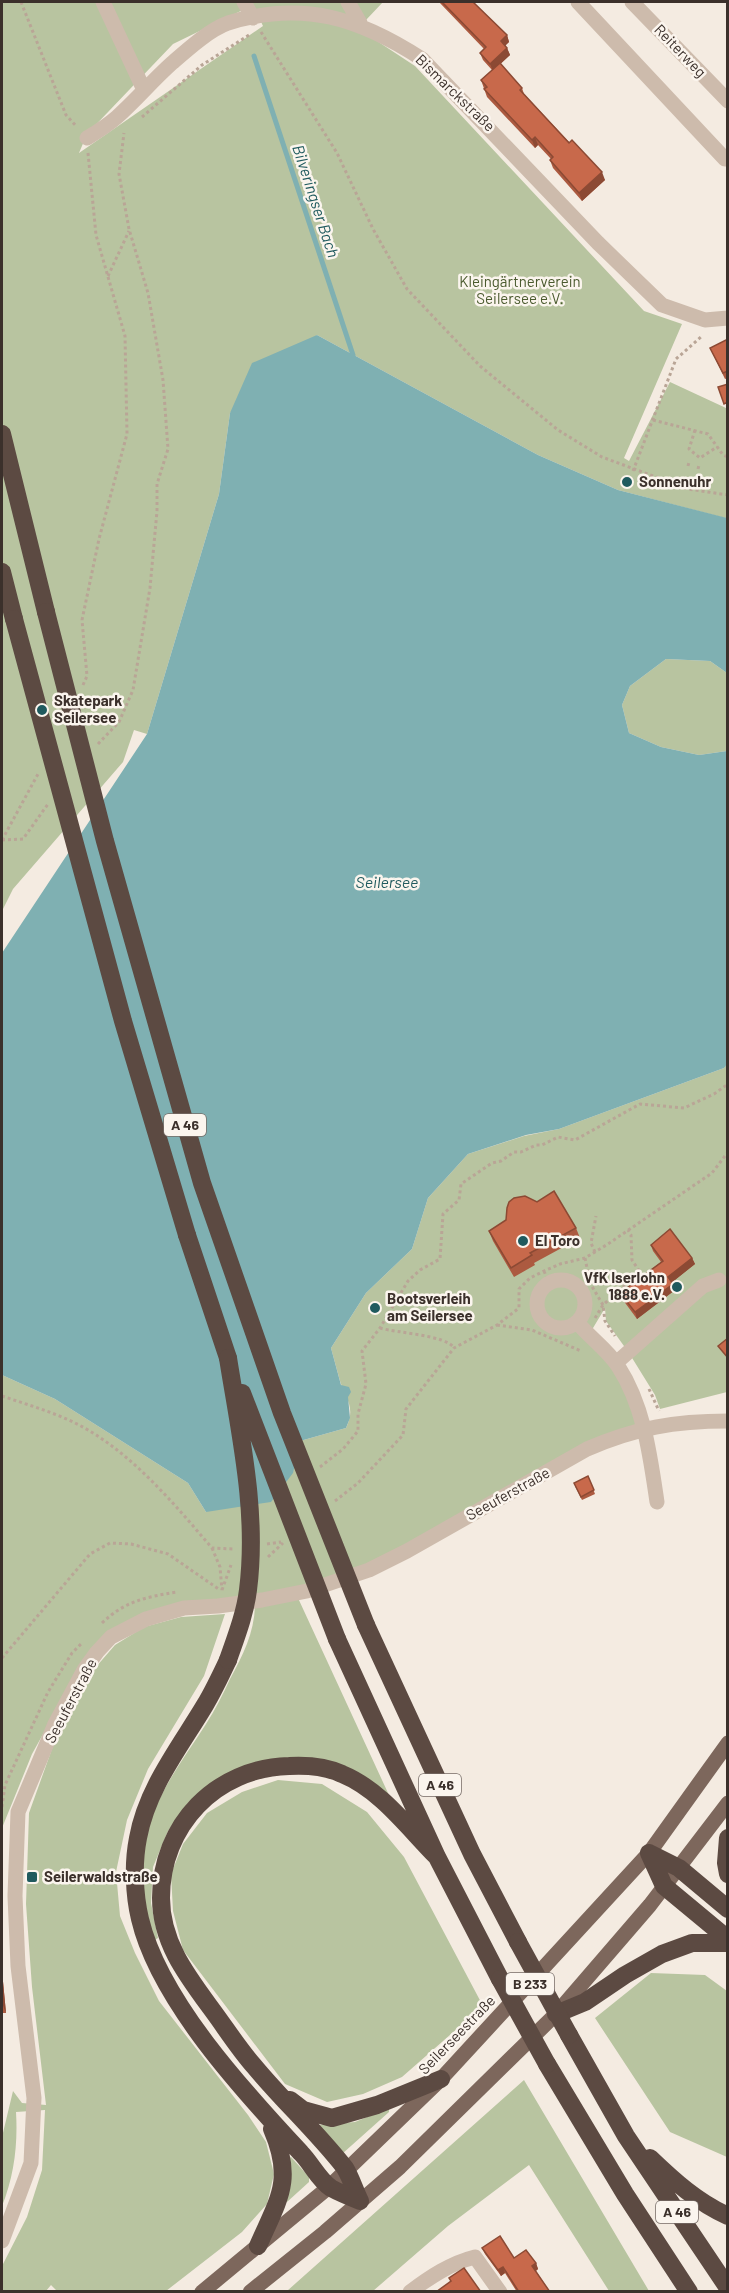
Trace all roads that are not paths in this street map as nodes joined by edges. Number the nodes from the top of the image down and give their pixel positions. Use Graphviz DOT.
graph roads {
  1 [pos="103,2"];
  2 [pos="244,2"];
  3 [pos="348,2"];
  4 [pos="578,2"];
  5 [pos="632,2"];
  6 [pos="256,23"];
  7 [pos="360,23"];
  8 [pos="144,90"];
  9 [pos="728,100"];
  10 [pos="87,138"];
  11 [pos="728,159"];
  12 [pos="728,318"];
  13 [pos="2,434"];
  14 [pos="2,572"];
  15 [pos="719,1280"];
  16 [pos="581,1327"];
  17 [pos="228,1358"];
  18 [pos="622,1358"];
  19 [pos="728,1421"];
  20 [pos="644,1428"];
  21 [pos="657,1502"];
  22 [pos="728,1743"];
  23 [pos="728,1803"];
  24 [pos="728,1838"];
  25 [pos="649,1853"];
  26 [pos="437,1857"];
  27 [pos="679,1868"];
  28 [pos="728,1874"];
  29 [pos="664,1886"];
  30 [pos="15,1896"];
  31 [pos="2,1907"];
  32 [pos="728,1910"];
  33 [pos="728,1941"];
  34 [pos="556,2014"];
  35 [pos="441,2079"];
  36 [pos="270,2084"];
  37 [pos="266,2116"];
  38 [pos="626,2136"];
  39 [pos="346,2170"];
  40 [pos="329,2187"];
  41 [pos="360,2201"];
  42 [pos="728,2216"];
  43 [pos="2,2241"];
  44 [pos="258,2246"];
  45 [pos="728,2288"];
  46 [pos="202,2292"];
  47 [pos="250,2292"];
  48 [pos="410,2292"];
  49 [pos="500,2292"];
  50 [pos="689,2292"];
  1 -- 8 [label="street"];
  2 -- 6 [label="street"];
  3 -- 7 [label="street"];
  4 -- 11 [label="street"];
  5 -- 9 [label="street, Reiterweg"];
  6 -- 7 [label="street, Bismarckstraße"];
  6 -- 8 [label="street, Bismarckstraße"];
  7 -- 12 [label="street, Bismarckstraße"];
  8 -- 10 [label="street, Bismarckstraße"];
  13 -- 38 [label="highway, A 46, bridge"];
  14 -- 17 [label="highway, A 46, bridge"];
  15 -- 18 [label="street"];
  16 -- 16 [label="street"];
  16 -- 18 [label="street"];
  17 -- 26 [label="highway, A 46, bridge"];
  17 -- 37 [label="highway, bridge"];
  18 -- 20 [label="street"];
  19 -- 20 [label="street, Seeuferstraße"];
  20 -- 21 [label="street"];
  20 -- 30 [label="street, Seeuferstraße"];
  22 -- 25 [label="main road, Seilerseestraße"];
  23 -- 27 [label="main road"];
  24 -- 28 [label="highway"];
  25 -- 27 [label="highway"];
  25 -- 29 [label="highway"];
  25 -- 35 [label="main road, Seilerseestraße / B 233"];
  26 -- 36 [label="highway"];
  26 -- 50 [label="highway, A 46, bridge"];
  27 -- 29 [label="main road, B 233"];
  27 -- 32 [label="highway"];
  29 -- 33 [label="highway"];
  29 -- 34 [label="main road, B 233"];
  30 -- 31 [label="street"];
  30 -- 43 [label="street, Seeuferstraße"];
  33 -- 34 [label="highway"];
  34 -- 41 [label="main road, B 233"];
  35 -- 36 [label="highway"];
  35 -- 39 [label="main road, Seilerseestraße / B 233"];
  36 -- 39 [label="highway"];
  37 -- 40 [label="highway"];
  37 -- 44 [label="highway"];
  38 -- 42 [label="highway"];
  38 -- 45 [label="highway, A 46"];
  39 -- 40 [label="main road, Seilerseestraße / B 233"];
  39 -- 41 [label="highway"];
  40 -- 41 [label="highway"];
  40 -- 44 [label="main road, Seilerseestraße / B 233"];
  41 -- 47 [label="main road, B 233"];
  44 -- 46 [label="main road, Seilerseestraße / B 233"];
  48 -- 49 [label="street"];
}
